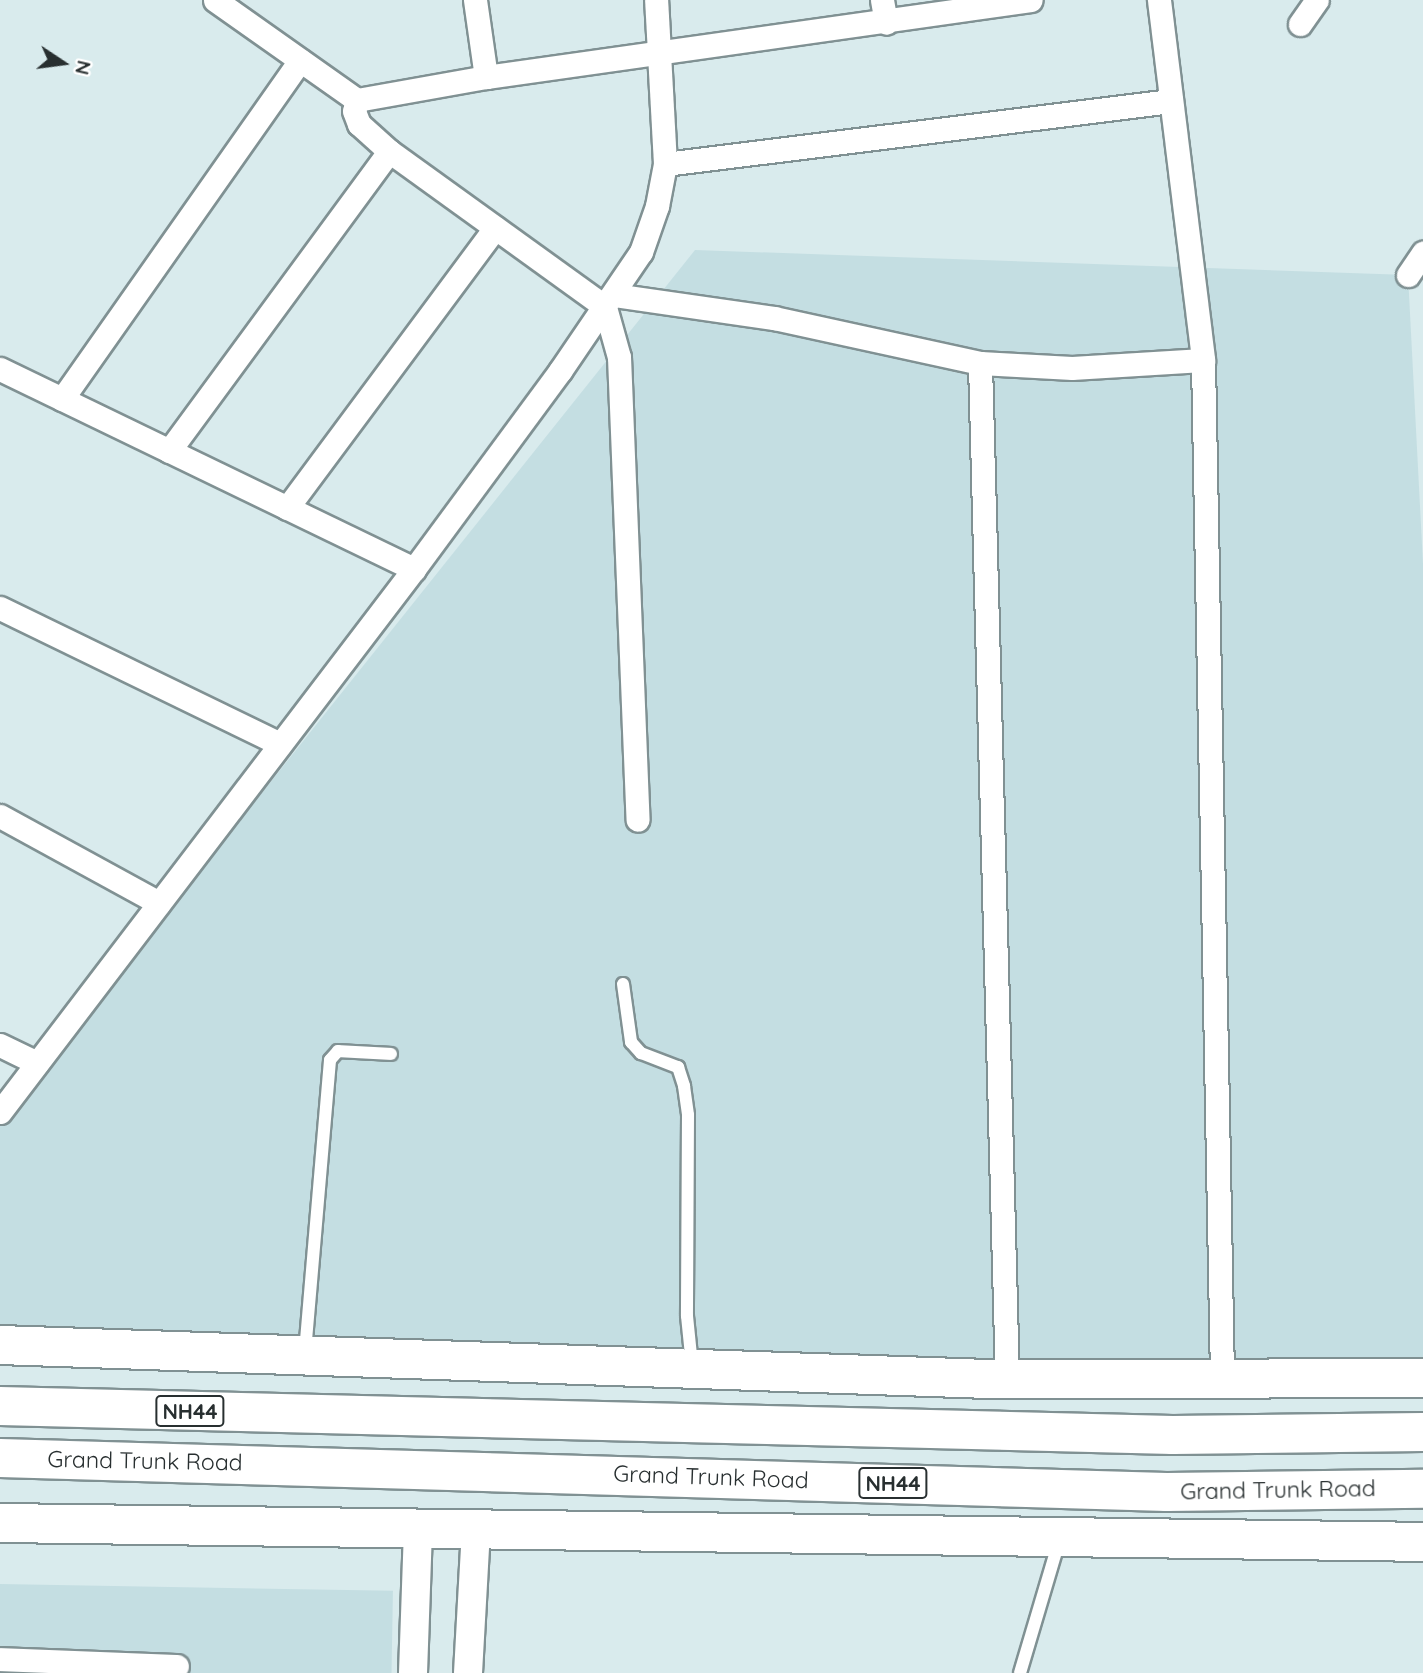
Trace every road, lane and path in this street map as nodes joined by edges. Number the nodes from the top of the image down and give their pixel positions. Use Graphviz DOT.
graph roads {
  1 [pos="215,0"];
  2 [pos="475,0"];
  3 [pos="656,0"];
  4 [pos="1031,0"];
  5 [pos="1159,0"];
  6 [pos="1317,0"];
  7 [pos="884,11"];
  8 [pos="1300,24"];
  9 [pos="660,52"];
  10 [pos="300,60"];
  11 [pos="486,76"];
  12 [pos="357,100"];
  13 [pos="1171,101"];
  14 [pos="389,151"];
  15 [pos="665,164"];
  16 [pos="495,228"];
  17 [pos="1423,253"];
  18 [pos="1408,275"];
  19 [pos="609,301"];
  20 [pos="1203,360"];
  21 [pos="980,363"];
  22 [pos="0,369"];
  23 [pos="62,399"];
  24 [pos="169,451"];
  25 [pos="287,508"];
  26 [pos="414,569"];
  27 [pos="0,608"];
  28 [pos="281,744"];
  29 [pos="0,816"];
  30 [pos="638,820"];
  31 [pos="159,903"];
  32 [pos="623,984"];
  33 [pos="0,1045"];
  34 [pos="391,1054"];
  35 [pos="37,1063"];
  36 [pos="0,1112"];
  37 [pos="0,1345"];
  38 [pos="304,1356"];
  39 [pos="692,1368"];
  40 [pos="1222,1378"];
  41 [pos="1423,1378"];
  42 [pos="1007,1379"];
  43 [pos="0,1406"];
  44 [pos="1423,1432"];
  45 [pos="0,1458"];
  46 [pos="1423,1489"];
  47 [pos="0,1523"];
  48 [pos="418,1530"];
  49 [pos="476,1531"];
  50 [pos="1060,1538"];
  51 [pos="1423,1542"];
  52 [pos="0,1659"];
  53 [pos="177,1666"];
  54 [pos="413,1673"];
  55 [pos="468,1673"];
  56 [pos="1020,1673"];
  1 -- 10 [label="street"];
  2 -- 11 [label="street"];
  3 -- 9 [label="street"];
  4 -- 7 [label="street"];
  5 -- 13 [label="street"];
  6 -- 8 [label="street"];
  7 -- 9 [label="street"];
  9 -- 11 [label="street"];
  9 -- 15 [label="street"];
  10 -- 12 [label="street"];
  10 -- 23 [label="street"];
  11 -- 12 [label="street"];
  12 -- 14 [label="street"];
  13 -- 15 [label="street"];
  13 -- 20 [label="street"];
  14 -- 16 [label="street"];
  14 -- 24 [label="street"];
  15 -- 19 [label="street"];
  16 -- 19 [label="street"];
  16 -- 25 [label="street"];
  17 -- 18 [label="street"];
  19 -- 21 [label="street"];
  19 -- 26 [label="street"];
  19 -- 30 [label="street"];
  20 -- 21 [label="street"];
  20 -- 40 [label="street"];
  21 -- 42 [label="street"];
  22 -- 23 [label="street"];
  23 -- 24 [label="street"];
  24 -- 25 [label="street"];
  25 -- 26 [label="street"];
  26 -- 28 [label="street"];
  27 -- 28 [label="street"];
  28 -- 31 [label="street"];
  29 -- 31 [label="street"];
  31 -- 35 [label="street"];
  32 -- 39 [label="lane"];
  33 -- 35 [label="street"];
  34 -- 38 [label="lane"];
  35 -- 36 [label="street"];
  37 -- 38 [label="highway"];
  38 -- 39 [label="highway"];
  39 -- 42 [label="highway"];
  40 -- 41 [label="highway"];
  40 -- 42 [label="highway"];
  43 -- 44 [label="highway, NH44"];
  45 -- 46 [label="highway, Grand Trunk Road / NH44"];
  47 -- 48 [label="highway"];
  48 -- 49 [label="highway"];
  48 -- 54 [label="street"];
  49 -- 50 [label="highway"];
  49 -- 55 [label="street"];
  50 -- 51 [label="highway"];
  50 -- 56 [label="lane"];
  52 -- 53 [label="street"];
}
